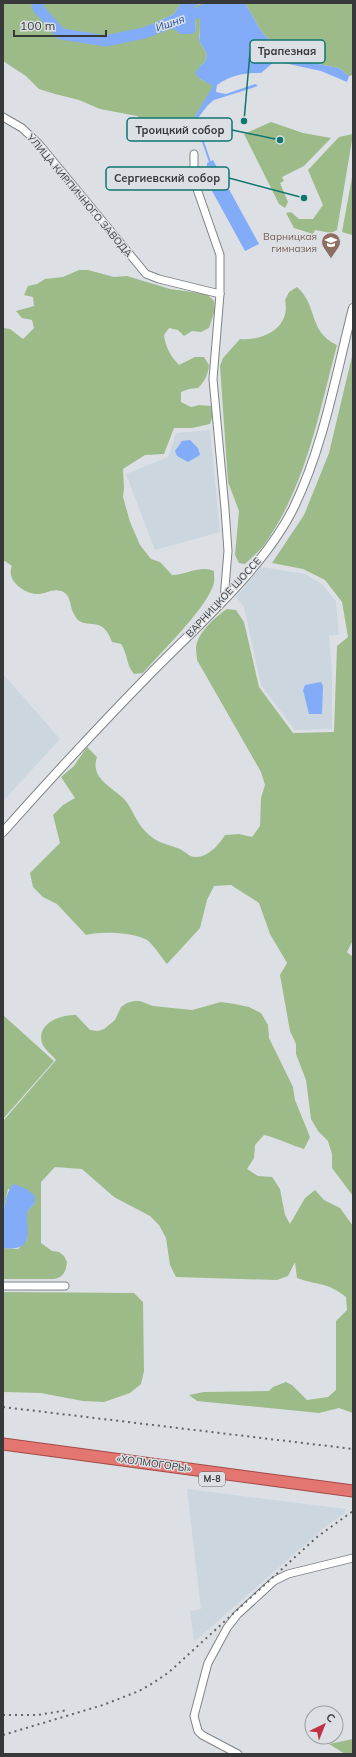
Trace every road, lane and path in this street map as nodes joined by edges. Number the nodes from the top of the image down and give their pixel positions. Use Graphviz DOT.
graph roads {
  1 [pos="3,117"];
  2 [pos="194,154"];
  3 [pos="220,294"];
  4 [pos="353,308"];
  5 [pos="224,599"];
  6 [pos="3,832"];
  7 [pos="3,1286"];
  8 [pos="65,1286"];
  9 [pos="3,1444"];
  10 [pos="3,1452"];
  11 [pos="353,1491"];
  12 [pos="353,1497"];
  13 [pos="353,1558"];
  14 [pos="238,1754"];
  1 -- 3 [label="street, УЛИЦА КИРПИЧНОГО ЗАВОДА"];
  2 -- 3 [label="street"];
  3 -- 5 [label="street"];
  4 -- 5 [label="street, ВАРНИЦКОЕ ШОССЕ"];
  5 -- 6 [label="street, ВАРНИЦКОЕ ШОССЕ"];
  7 -- 8 [label="street"];
  9 -- 11 [label="highway, «ХОЛМОГОРЫ» / М-8"];
  10 -- 12 [label="highway, «ХОЛМОГОРЫ» / М-8"];
  13 -- 14 [label="street"];
}
